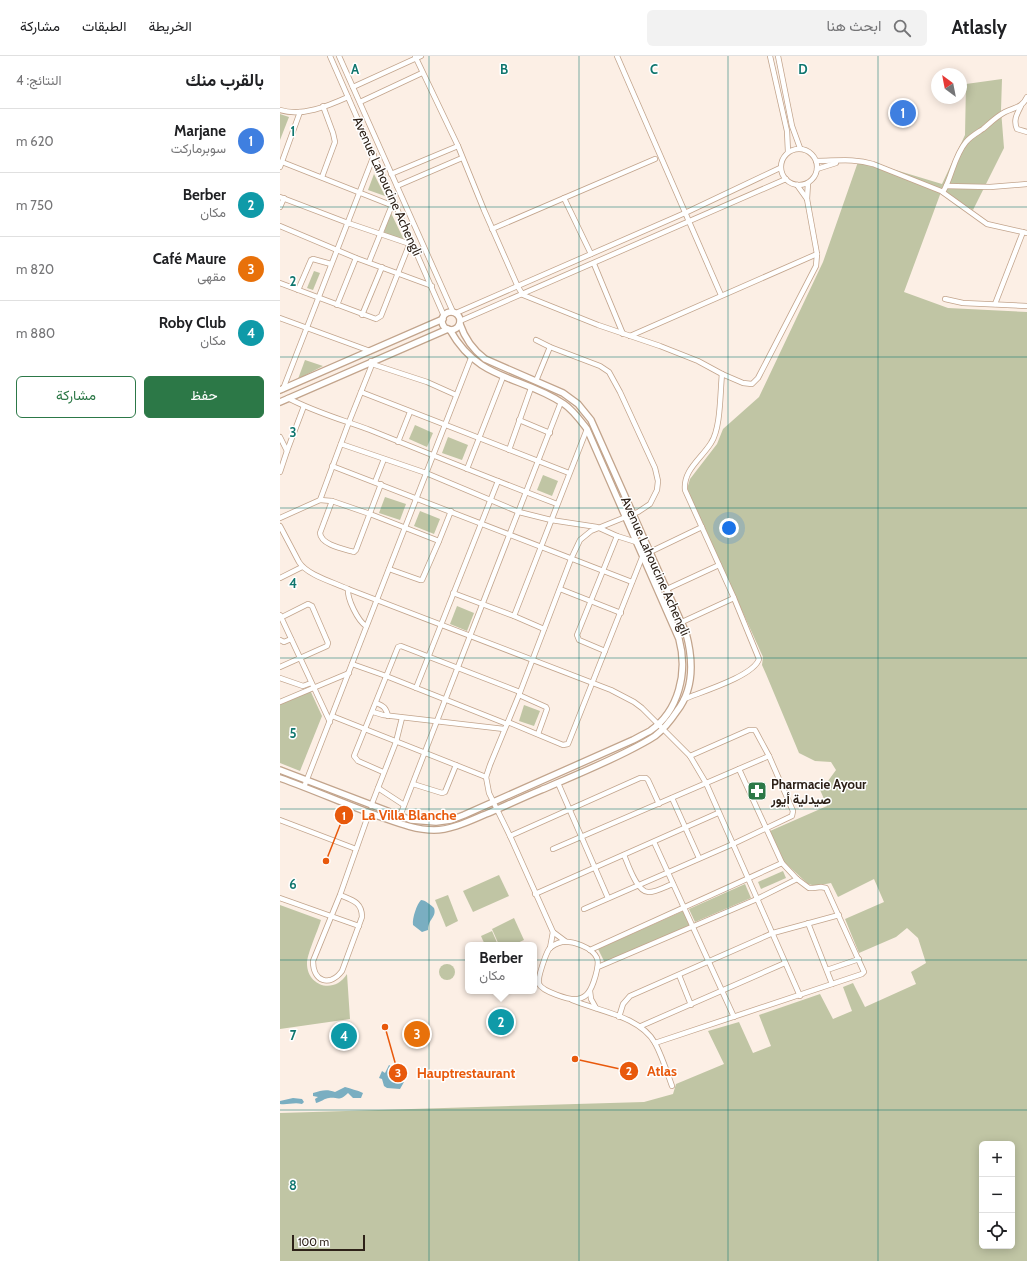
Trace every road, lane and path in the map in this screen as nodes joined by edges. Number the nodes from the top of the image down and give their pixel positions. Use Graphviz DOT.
graph roads {
  1 [pos="330,56"];
  2 [pos="339,56"];
  3 [pos="421,56"];
  4 [pos="616,56"];
  5 [pos="770,56"];
  6 [pos="778,56"];
  7 [pos="415,57"];
  8 [pos="422,73"];
  9 [pos="353,87"];
  10 [pos="348,96"];
  11 [pos="1027,97"];
  12 [pos="360,102"];
  13 [pos="323,106"];
  14 [pos="1020,106"];
  15 [pos="280,110"];
  16 [pos="300,112"];
  17 [pos="1027,132"];
  18 [pos="458,146"];
  19 [pos="800,148"];
  20 [pos="788,152"];
  21 [pos="374,155"];
  22 [pos="462,158"];
  23 [pos="655,159"];
  24 [pos="844,161"];
  25 [pos="816,162"];
  26 [pos="281,165"];
  27 [pos="780,168"];
  28 [pos="817,169"];
  29 [pos="391,174"];
  30 [pos="322,177"];
  31 [pos="786,179"];
  32 [pos="808,183"];
  33 [pos="1027,184"];
  34 [pos="797,185"];
  35 [pos="397,186"];
  36 [pos="946,186"];
  37 [pos="360,192"];
  38 [pos="943,192"];
  39 [pos="282,197"];
  40 [pos="564,198"];
  41 [pos="807,199"];
  42 [pos="394,206"];
  43 [pos="280,207"];
  44 [pos="685,213"];
  45 [pos="348,222"];
  46 [pos="689,222"];
  47 [pos="280,226"];
  48 [pos="492,229"];
  49 [pos="1025,232"];
  50 [pos="380,234"];
  51 [pos="410,242"];
  52 [pos="337,249"];
  53 [pos="591,254"];
  54 [pos="817,254"];
  55 [pos="356,258"];
  56 [pos="369,262"];
  57 [pos="331,264"];
  58 [pos="594,264"];
  59 [pos="382,267"];
  60 [pos="398,273"];
  61 [pos="280,283"];
  62 [pos="432,286"];
  63 [pos="518,287"];
  64 [pos="298,290"];
  65 [pos="523,295"];
  66 [pos="722,295"];
  67 [pos="317,298"];
  68 [pos="945,299"];
  69 [pos="995,304"];
  70 [pos="337,305"];
  71 [pos="1027,306"];
  72 [pos="454,313"];
  73 [pos="362,315"];
  74 [pos="444,317"];
  75 [pos="280,318"];
  76 [pos="460,323"];
  77 [pos="307,327"];
  78 [pos="449,330"];
  79 [pos="623,334"];
  80 [pos="630,336"];
  81 [pos="536,340"];
  82 [pos="550,347"];
  83 [pos="370,351"];
  84 [pos="471,358"];
  85 [pos="372,362"];
  86 [pos="722,374"];
  87 [pos="503,377"];
  88 [pos="536,381"];
  89 [pos="531,388"];
  90 [pos="281,390"];
  91 [pos="361,392"];
  92 [pos="456,395"];
  93 [pos="288,398"];
  94 [pos="280,402"];
  95 [pos="561,402"];
  96 [pos="304,406"];
  97 [pos="410,412"];
  98 [pos="519,420"];
  99 [pos="349,422"];
  100 [pos="445,425"];
  101 [pos="586,429"];
  102 [pos="550,433"];
  103 [pos="280,437"];
  104 [pos="479,439"];
  105 [pos="398,442"];
  106 [pos="341,444"];
  107 [pos="509,450"];
  108 [pos="287,451"];
  109 [pos="433,456"];
  110 [pos="384,459"];
  111 [pos="538,462"];
  112 [pos="332,466"];
  113 [pos="467,469"];
  114 [pos="280,472"];
  115 [pos="426,473"];
  116 [pos="569,473"];
  117 [pos="498,481"];
  118 [pos="375,482"];
  119 [pos="381,484"];
  120 [pos="526,492"];
  121 [pos="416,498"];
  122 [pos="320,500"];
  123 [pos="491,500"];
  124 [pos="332,501"];
  125 [pos="557,504"];
  126 [pos="451,511"];
  127 [pos="519,512"];
  128 [pos="632,513"];
  129 [pos="370,514"];
  130 [pos="625,516"];
  131 [pos="280,518"];
  132 [pos="551,520"];
  133 [pos="481,523"];
  134 [pos="280,526"];
  135 [pos="597,527"];
  136 [pos="702,527"];
  137 [pos="405,528"];
  138 [pos="510,535"];
  139 [pos="617,536"];
  140 [pos="439,541"];
  141 [pos="636,542"];
  142 [pos="541,547"];
  143 [pos="650,552"];
  144 [pos="643,555"];
  145 [pos="571,559"];
  146 [pos="719,565"];
  147 [pos="302,567"];
  148 [pos="389,569"];
  149 [pos="603,571"];
  150 [pos="280,578"];
  151 [pos="632,582"];
  152 [pos="348,589"];
  153 [pos="560,589"];
  154 [pos="667,589"];
  155 [pos="453,593"];
  156 [pos="734,598"];
  157 [pos="377,600"];
  158 [pos="590,602"];
  159 [pos="484,604"];
  160 [pos="621,613"];
  161 [pos="280,616"];
  162 [pos="514,616"];
  163 [pos="682,622"];
  164 [pos="440,625"];
  165 [pos="366,626"];
  166 [pos="544,629"];
  167 [pos="470,637"];
  168 [pos="291,639"];
  169 [pos="280,640"];
  170 [pos="604,651"];
  171 [pos="428,656"];
  172 [pos="300,659"];
  173 [pos="532,660"];
  174 [pos="352,664"];
  175 [pos="280,667"];
  176 [pos="459,668"];
  177 [pos="349,673"];
  178 [pos="386,676"];
  179 [pos="280,678"];
  180 [pos="592,683"];
  181 [pos="312,685"];
  182 [pos="416,688"];
  183 [pos="519,693"];
  184 [pos="684,699"];
  185 [pos="446,700"];
  186 [pos="280,702"];
  187 [pos="376,703"];
  188 [pos="373,712"];
  189 [pos="332,716"];
  190 [pos="388,716"];
  191 [pos="402,718"];
  192 [pos="330,722"];
  193 [pos="437,722"];
  194 [pos="507,723"];
  195 [pos="658,723"];
  196 [pos="663,728"];
  197 [pos="365,730"];
  198 [pos="504,730"];
  199 [pos="538,734"];
  200 [pos="396,742"];
  201 [pos="425,753"];
  202 [pos="690,756"];
  203 [pos="769,756"];
  204 [pos="456,765"];
  205 [pos="739,769"];
  206 [pos="280,770"];
  207 [pos="384,772"];
  208 [pos="486,777"];
  209 [pos="280,778"];
  210 [pos="307,780"];
  211 [pos="558,782"];
  212 [pos="706,783"];
  213 [pos="413,784"];
  214 [pos="304,787"];
  215 [pos="378,788"];
  216 [pos="672,798"];
  217 [pos="494,802"];
  218 [pos="659,804"];
  219 [pos="404,805"];
  220 [pos="371,806"];
  221 [pos="497,809"];
  222 [pos="570,810"];
  223 [pos="369,813"];
  224 [pos="718,813"];
  225 [pos="400,816"];
  226 [pos="280,820"];
  227 [pos="685,828"];
  228 [pos="765,829"];
  229 [pos="510,836"];
  230 [pos="582,838"];
  231 [pos="654,842"];
  232 [pos="733,844"];
  233 [pos="356,849"];
  234 [pos="553,849"];
  235 [pos="624,855"];
  236 [pos="699,858"];
  237 [pos="782,863"];
  238 [pos="595,867"];
  239 [pos="668,873"];
  240 [pos="747,879"];
  241 [pos="796,879"];
  242 [pos="673,884"];
  243 [pos="638,886"];
  244 [pos="535,894"];
  245 [pos="340,895"];
  246 [pos="280,898"];
  247 [pos="608,898"];
  248 [pos="757,899"];
  249 [pos="684,907"];
  250 [pos="584,909"];
  251 [pos="839,915"];
  252 [pos="332,917"];
  253 [pos="808,923"];
  254 [pos="359,926"];
  255 [pos="692,927"];
  256 [pos="553,932"];
  257 [pos="773,933"];
  258 [pos="565,942"];
  259 [pos="550,949"];
  260 [pos="590,950"];
  261 [pos="859,959"];
  262 [pos="708,962"];
  263 [pos="785,963"];
  264 [pos="598,967"];
  265 [pos="827,970"];
  266 [pos="679,975"];
  267 [pos="832,984"];
  268 [pos="590,991"];
  269 [pos="722,991"];
  270 [pos="800,996"];
  271 [pos="568,999"];
  272 [pos="691,1005"];
  273 [pos="596,1008"];
  274 [pos="619,1017"];
  275 [pos="734,1017"];
  276 [pos="641,1026"];
  277 [pos="655,1043"];
  278 [pos="672,1086"];
  1 -- 10 [label="street, Avenue Lahoucine Achengli"];
  2 -- 9 [label="street, Avenue Lahoucine Achengli"];
  3 -- 7 [label="street"];
  4 -- 44 [label="street"];
  5 -- 20 [label="street"];
  6 -- 19 [label="street"];
  7 -- 8 [label="street"];
  7 -- 9 [label="street"];
  8 -- 12 [label="street"];
  8 -- 18 [label="street"];
  9 -- 12 [label="street, Avenue Lahoucine Achengli"];
  10 -- 13 [label="street"];
  10 -- 21 [label="street, Avenue Lahoucine Achengli"];
  11 -- 14 [label="street"];
  12 -- 29 [label="street, Avenue Lahoucine Achengli"];
  13 -- 16 [label="street"];
  13 -- 30 [label="street"];
  14 -- 17 [label="street"];
  14 -- 36 [label="street"];
  15 -- 16 [label="street"];
  16 -- 26 [label="street"];
  18 -- 22 [label="street"];
  18 -- 29 [label="street"];
  19 -- 20 [label="street"];
  19 -- 25 [label="street"];
  20 -- 27 [label="street"];
  21 -- 37 [label="street"];
  21 -- 42 [label="street, Avenue Lahoucine Achengli"];
  22 -- 35 [label="street"];
  22 -- 48 [label="street"];
  23 -- 40 [label="street"];
  24 -- 25 [label="street"];
  24 -- 28 [label="street"];
  24 -- 38 [label="street"];
  25 -- 28 [label="street"];
  26 -- 30 [label="street"];
  27 -- 31 [label="street"];
  27 -- 44 [label="street"];
  28 -- 32 [label="street"];
  29 -- 35 [label="street, Avenue Lahoucine Achengli"];
  30 -- 37 [label="street"];
  31 -- 34 [label="street"];
  31 -- 46 [label="street"];
  32 -- 34 [label="street"];
  32 -- 41 [label="street"];
  33 -- 36 [label="street"];
  34 -- 41 [label="street"];
  35 -- 72 [label="street, Avenue Lahoucine Achengli"];
  36 -- 38 [label="street"];
  37 -- 42 [label="street"];
  37 -- 45 [label="street"];
  38 -- 49 [label="street"];
  39 -- 43 [label="street"];
  39 -- 45 [label="street"];
  40 -- 48 [label="street"];
  40 -- 53 [label="street"];
  41 -- 54 [label="street"];
  42 -- 50 [label="street"];
  42 -- 51 [label="street, Avenue Lahoucine Achengli"];
  44 -- 46 [label="street"];
  44 -- 53 [label="street"];
  45 -- 50 [label="street"];
  45 -- 52 [label="street"];
  46 -- 58 [label="street"];
  46 -- 66 [label="street"];
  47 -- 52 [label="street"];
  48 -- 63 [label="street"];
  49 -- 69 [label="street"];
  50 -- 51 [label="street"];
  50 -- 56 [label="street"];
  51 -- 60 [label="street"];
  51 -- 62 [label="street, Avenue Lahoucine Achengli"];
  52 -- 55 [label="street"];
  52 -- 57 [label="street"];
  53 -- 63 [label="street"];
  54 -- 66 [label="street"];
  54 -- 86 [label="street"];
  55 -- 56 [label="street"];
  55 -- 70 [label="street"];
  56 -- 59 [label="street"];
  57 -- 64 [label="street"];
  57 -- 67 [label="street"];
  58 -- 65 [label="street"];
  58 -- 79 [label="street"];
  59 -- 60 [label="street"];
  59 -- 73 [label="street"];
  60 -- 62 [label="street"];
  60 -- 73 [label="street"];
  61 -- 64 [label="street"];
  62 -- 74 [label="street, Avenue Lahoucine Achengli"];
  63 -- 65 [label="street"];
  63 -- 72 [label="street"];
  64 -- 67 [label="street"];
  65 -- 76 [label="street"];
  65 -- 79 [label="street"];
  66 -- 80 [label="street"];
  67 -- 70 [label="street"];
  67 -- 77 [label="street"];
  68 -- 69 [label="street"];
  69 -- 71 [label="street"];
  70 -- 73 [label="street"];
  72 -- 74 [label="street"];
  72 -- 76 [label="street"];
  74 -- 78 [label="street"];
  74 -- 83 [label="street"];
  75 -- 77 [label="street"];
  76 -- 78 [label="street"];
  76 -- 88 [label="street, Avenue Lahoucine Achengli"];
  77 -- 83 [label="street"];
  77 -- 90 [label="street"];
  78 -- 84 [label="street, Avenue Lahoucine Achengli"];
  78 -- 85 [label="street"];
  79 -- 80 [label="street"];
  80 -- 86 [label="street"];
  81 -- 82 [label="street"];
  82 -- 88 [label="street"];
  82 -- 128 [label="street"];
  83 -- 90 [label="street"];
  84 -- 87 [label="street, Avenue Lahoucine Achengli"];
  84 -- 92 [label="street"];
  85 -- 91 [label="street"];
  85 -- 92 [label="street"];
  85 -- 93 [label="street"];
  86 -- 136 [label="street"];
  87 -- 89 [label="street, Avenue Lahoucine Achengli"];
  87 -- 104 [label="street"];
  88 -- 128 [label="street, Avenue Lahoucine Achengli"];
  89 -- 95 [label="street, Avenue Lahoucine Achengli"];
  89 -- 98 [label="street"];
  91 -- 97 [label="street"];
  91 -- 99 [label="street"];
  92 -- 100 [label="street"];
  93 -- 94 [label="street"];
  93 -- 96 [label="street"];
  95 -- 101 [label="street, Avenue Lahoucine Achengli"];
  95 -- 102 [label="street"];
  96 -- 99 [label="street"];
  96 -- 108 [label="street"];
  97 -- 100 [label="street"];
  97 -- 105 [label="street"];
  98 -- 102 [label="street"];
  98 -- 107 [label="street"];
  99 -- 105 [label="street"];
  99 -- 106 [label="street"];
  100 -- 104 [label="street"];
  100 -- 109 [label="street"];
  101 -- 116 [label="street"];
  101 -- 130 [label="street, Avenue Lahoucine Achengli"];
  102 -- 111 [label="street"];
  103 -- 108 [label="street"];
  104 -- 107 [label="street"];
  104 -- 113 [label="street"];
  105 -- 109 [label="street"];
  106 -- 110 [label="street"];
  106 -- 112 [label="street"];
  107 -- 111 [label="street"];
  108 -- 114 [label="street"];
  109 -- 113 [label="street"];
  109 -- 115 [label="street"];
  110 -- 115 [label="street"];
  110 -- 118 [label="street"];
  111 -- 116 [label="street"];
  111 -- 120 [label="street"];
  112 -- 118 [label="street"];
  112 -- 122 [label="street"];
  113 -- 117 [label="street"];
  115 -- 121 [label="street"];
  115 -- 123 [label="street"];
  116 -- 125 [label="street"];
  117 -- 120 [label="street"];
  117 -- 123 [label="street"];
  118 -- 119 [label="street"];
  119 -- 121 [label="street"];
  119 -- 129 [label="street"];
  120 -- 125 [label="street"];
  120 -- 127 [label="street"];
  121 -- 126 [label="street"];
  121 -- 137 [label="street"];
  122 -- 124 [label="street"];
  122 -- 131 [label="street"];
  123 -- 127 [label="street"];
  123 -- 133 [label="street"];
  124 -- 129 [label="street"];
  124 -- 129 [label="street"];
  125 -- 132 [label="street"];
  126 -- 133 [label="street"];
  126 -- 140 [label="street"];
  127 -- 132 [label="street"];
  127 -- 138 [label="street"];
  128 -- 130 [label="street"];
  128 -- 143 [label="street, Avenue Lahoucine Achengli"];
  129 -- 137 [label="street"];
  130 -- 135 [label="street"];
  130 -- 141 [label="street, Avenue Lahoucine Achengli"];
  132 -- 135 [label="street"];
  132 -- 142 [label="street"];
  133 -- 138 [label="street"];
  133 -- 155 [label="street"];
  134 -- 147 [label="street"];
  135 -- 139 [label="street"];
  135 -- 145 [label="street"];
  136 -- 143 [label="street"];
  136 -- 146 [label="street"];
  137 -- 140 [label="street"];
  137 -- 148 [label="street"];
  138 -- 142 [label="street"];
  138 -- 159 [label="street"];
  139 -- 141 [label="street"];
  139 -- 149 [label="street"];
  140 -- 148 [label="street"];
  141 -- 144 [label="street, Avenue Lahoucine Achengli"];
  142 -- 145 [label="street"];
  142 -- 162 [label="street"];
  143 -- 154 [label="street, Avenue Lahoucine Achengli"];
  144 -- 151 [label="street"];
  144 -- 195 [label="street, Avenue Lahoucine Achengli"];
  145 -- 149 [label="street"];
  145 -- 153 [label="street"];
  146 -- 154 [label="street"];
  146 -- 156 [label="street"];
  147 -- 150 [label="street"];
  147 -- 152 [label="street"];
  148 -- 157 [label="street"];
  149 -- 151 [label="street"];
  149 -- 158 [label="street"];
  151 -- 160 [label="street"];
  152 -- 157 [label="street"];
  152 -- 165 [label="street"];
  153 -- 158 [label="street"];
  153 -- 166 [label="street"];
  154 -- 163 [label="street, Avenue Lahoucine Achengli"];
  155 -- 159 [label="street"];
  155 -- 164 [label="street"];
  156 -- 163 [label="street"];
  156 -- 184 [label="street"];
  157 -- 164 [label="street"];
  157 -- 165 [label="street"];
  158 -- 160 [label="street"];
  158 -- 170 [label="street"];
  159 -- 162 [label="street"];
  159 -- 167 [label="street"];
  160 -- 170 [label="street"];
  161 -- 168 [label="street"];
  161 -- 172 [label="street"];
  162 -- 166 [label="street"];
  163 -- 184 [label="street, Avenue Lahoucine Achengli"];
  164 -- 167 [label="street"];
  164 -- 171 [label="street"];
  165 -- 174 [label="street"];
  166 -- 173 [label="street"];
  167 -- 173 [label="street"];
  167 -- 176 [label="street"];
  168 -- 169 [label="street"];
  168 -- 172 [label="street"];
  170 -- 180 [label="street"];
  171 -- 176 [label="street"];
  171 -- 178 [label="street"];
  171 -- 182 [label="street"];
  172 -- 175 [label="street"];
  172 -- 181 [label="street"];
  173 -- 180 [label="street"];
  173 -- 183 [label="street"];
  174 -- 177 [label="street"];
  174 -- 178 [label="street"];
  176 -- 183 [label="street"];
  176 -- 185 [label="street"];
  177 -- 181 [label="street"];
  177 -- 189 [label="street"];
  178 -- 182 [label="street"];
  178 -- 187 [label="street"];
  179 -- 181 [label="street"];
  180 -- 195 [label="street"];
  180 -- 199 [label="street"];
  181 -- 186 [label="street"];
  181 -- 192 [label="street"];
  182 -- 185 [label="street"];
  183 -- 194 [label="street"];
  183 -- 199 [label="street"];
  184 -- 196 [label="street, Avenue Lahoucine Achengli"];
  185 -- 193 [label="street"];
  185 -- 194 [label="street"];
  187 -- 188 [label="street"];
  187 -- 190 [label="street"];
  188 -- 190 [label="street"];
  188 -- 197 [label="street"];
  189 -- 192 [label="street"];
  189 -- 197 [label="street"];
  190 -- 191 [label="street"];
  191 -- 193 [label="street"];
  191 -- 200 [label="street"];
  192 -- 210 [label="street"];
  193 -- 198 [label="street"];
  193 -- 201 [label="street"];
  194 -- 198 [label="street"];
  194 -- 199 [label="street"];
  195 -- 196 [label="street"];
  195 -- 217 [label="street, Avenue Lahoucine Achengli"];
  196 -- 202 [label="street"];
  196 -- 211 [label="street, Avenue Lahoucine Achengli"];
  197 -- 200 [label="street"];
  197 -- 207 [label="street"];
  198 -- 208 [label="street"];
  200 -- 201 [label="street"];
  200 -- 207 [label="street"];
  201 -- 204 [label="street"];
  201 -- 213 [label="street"];
  202 -- 203 [label="street"];
  202 -- 212 [label="street"];
  203 -- 205 [label="street"];
  203 -- 228 [label="street"];
  204 -- 208 [label="street"];
  204 -- 213 [label="street"];
  205 -- 212 [label="street"];
  205 -- 228 [label="street"];
  206 -- 210 [label="street, Avenue Lahoucine Achengli"];
  207 -- 215 [label="street"];
  208 -- 217 [label="street"];
  209 -- 214 [label="street, Avenue Lahoucine Achengli"];
  210 -- 214 [label="street"];
  210 -- 220 [label="street, Avenue Lahoucine Achengli"];
  211 -- 221 [label="street, Avenue Lahoucine Achengli"];
  211 -- 222 [label="street"];
  212 -- 216 [label="street"];
  212 -- 224 [label="street"];
  213 -- 219 [label="street"];
  214 -- 223 [label="street, Avenue Lahoucine Achengli"];
  215 -- 219 [label="street"];
  215 -- 220 [label="street"];
  216 -- 218 [label="street"];
  216 -- 227 [label="street"];
  217 -- 221 [label="street"];
  217 -- 225 [label="street, Avenue Lahoucine Achengli"];
  218 -- 222 [label="street"];
  218 -- 230 [label="street"];
  219 -- 225 [label="street"];
  220 -- 225 [label="street, Avenue Lahoucine Achengli"];
  221 -- 223 [label="street, Avenue Lahoucine Achengli"];
  221 -- 229 [label="street"];
  222 -- 229 [label="street"];
  222 -- 230 [label="street"];
  223 -- 233 [label="street"];
  224 -- 227 [label="street"];
  224 -- 232 [label="street"];
  226 -- 233 [label="street"];
  227 -- 231 [label="street"];
  227 -- 236 [label="street"];
  228 -- 232 [label="street"];
  228 -- 237 [label="street"];
  229 -- 244 [label="street"];
  230 -- 234 [label="street"];
  230 -- 238 [label="street"];
  231 -- 235 [label="street"];
  231 -- 239 [label="street"];
  232 -- 236 [label="street"];
  232 -- 240 [label="street"];
  233 -- 245 [label="street"];
  235 -- 238 [label="street"];
  235 -- 243 [label="street"];
  236 -- 239 [label="street"];
  237 -- 240 [label="street"];
  237 -- 241 [label="street"];
  238 -- 244 [label="street"];
  238 -- 247 [label="street"];
  239 -- 242 [label="street"];
  239 -- 243 [label="street"];
  240 -- 248 [label="street"];
  240 -- 249 [label="street"];
  241 -- 248 [label="street"];
  241 -- 251 [label="street"];
  242 -- 243 [label="street"];
  242 -- 249 [label="street"];
  243 -- 247 [label="street"];
  244 -- 256 [label="street"];
  245 -- 252 [label="street"];
  245 -- 254 [label="street"];
  246 -- 252 [label="street"];
  247 -- 250 [label="street"];
  248 -- 255 [label="street"];
  248 -- 257 [label="street"];
  249 -- 255 [label="street"];
  249 -- 260 [label="street"];
  251 -- 253 [label="street"];
  251 -- 261 [label="street"];
  252 -- 254 [label="street"];
  252 -- 254 [label="street"];
  253 -- 257 [label="street"];
  253 -- 265 [label="street"];
  255 -- 262 [label="street"];
  255 -- 264 [label="street"];
  256 -- 258 [label="street"];
  256 -- 259 [label="street"];
  257 -- 262 [label="street"];
  257 -- 263 [label="street"];
  258 -- 259 [label="street"];
  258 -- 260 [label="street"];
  259 -- 271 [label="street"];
  260 -- 264 [label="street"];
  261 -- 265 [label="street"];
  261 -- 267 [label="street"];
  262 -- 266 [label="street"];
  262 -- 269 [label="street"];
  263 -- 269 [label="street"];
  263 -- 270 [label="street"];
  264 -- 268 [label="street"];
  265 -- 267 [label="street"];
  266 -- 272 [label="street"];
  266 -- 274 [label="street"];
  267 -- 270 [label="street"];
  268 -- 271 [label="street"];
  268 -- 273 [label="street"];
  269 -- 272 [label="street"];
  269 -- 275 [label="street"];
  270 -- 275 [label="street"];
  271 -- 273 [label="street"];
  272 -- 276 [label="street"];
  273 -- 274 [label="street"];
  274 -- 276 [label="street"];
  275 -- 277 [label="street"];
  276 -- 277 [label="street"];
  277 -- 278 [label="street"];
}
